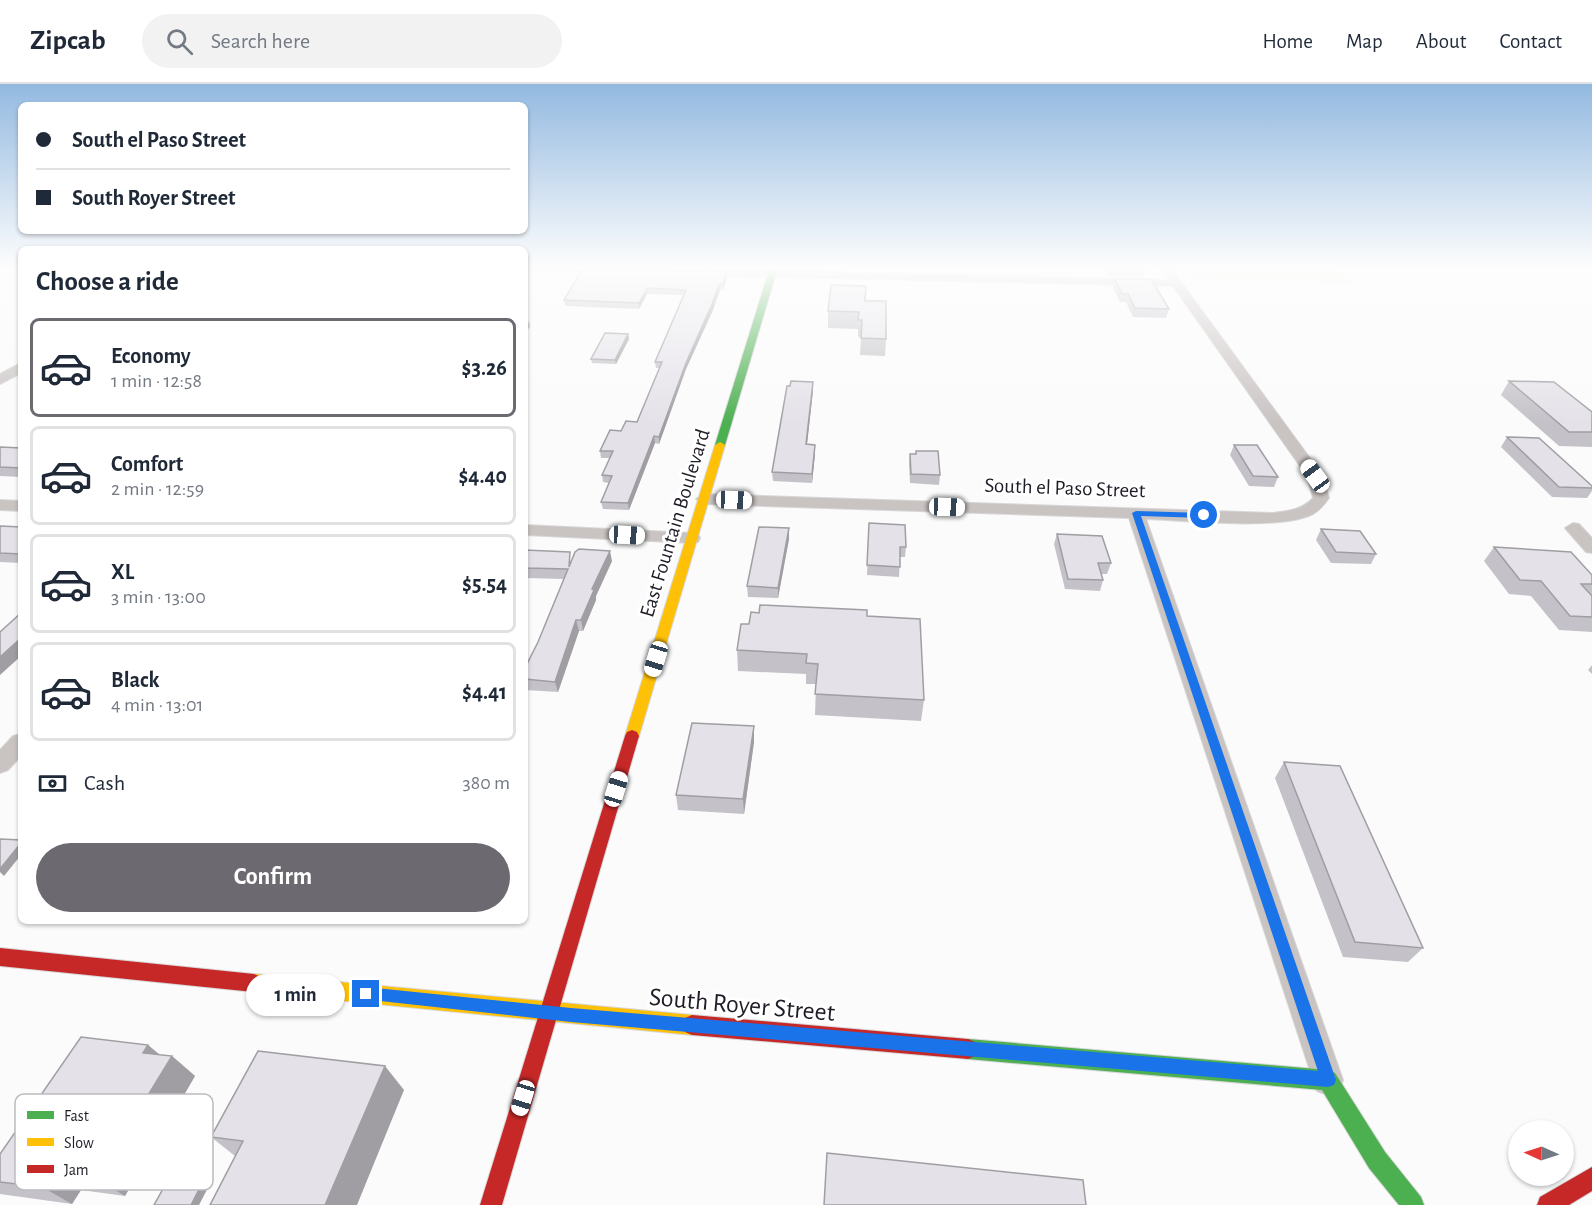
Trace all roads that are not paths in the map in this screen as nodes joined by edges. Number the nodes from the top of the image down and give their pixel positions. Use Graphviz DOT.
graph roads {
  1 [pos="758,319"];
  2 [pos="1202,319"];
  3 [pos="18,369"];
  4 [pos="0,380"];
  5 [pos="704,499"];
  6 [pos="0,505"];
  7 [pos="18,506"];
  8 [pos="1136,513"];
  9 [pos="1592,528"];
  10 [pos="528,530"];
  11 [pos="692,538"];
  12 [pos="1592,548"];
  13 [pos="18,745"];
  14 [pos="0,764"];
  15 [pos="0,957"];
  16 [pos="549,1012"];
  17 [pos="1328,1080"];
  18 [pos="1592,1178"];
  19 [pos="491,1205"];
  20 [pos="1413,1205"];
  21 [pos="1548,1205"];
  1 -- 5 [label="main road, East Fountain Boulevard"];
  2 -- 8 [label="street, South el Paso Street"];
  3 -- 4 [label="street"];
  5 -- 8 [label="street, South el Paso Street"];
  5 -- 11 [label="main road, East Fountain Boulevard"];
  6 -- 7 [label="street"];
  8 -- 17 [label="street"];
  9 -- 12 [label="street"];
  10 -- 11 [label="street"];
  11 -- 16 [label="main road, East Fountain Boulevard"];
  13 -- 14 [label="street"];
  15 -- 16 [label="main road, South Royer Street"];
  16 -- 17 [label="main road, South Royer Street"];
  16 -- 19 [label="main road, East Fountain Boulevard"];
  17 -- 20 [label="main road"];
  18 -- 21 [label="main road"];
}
